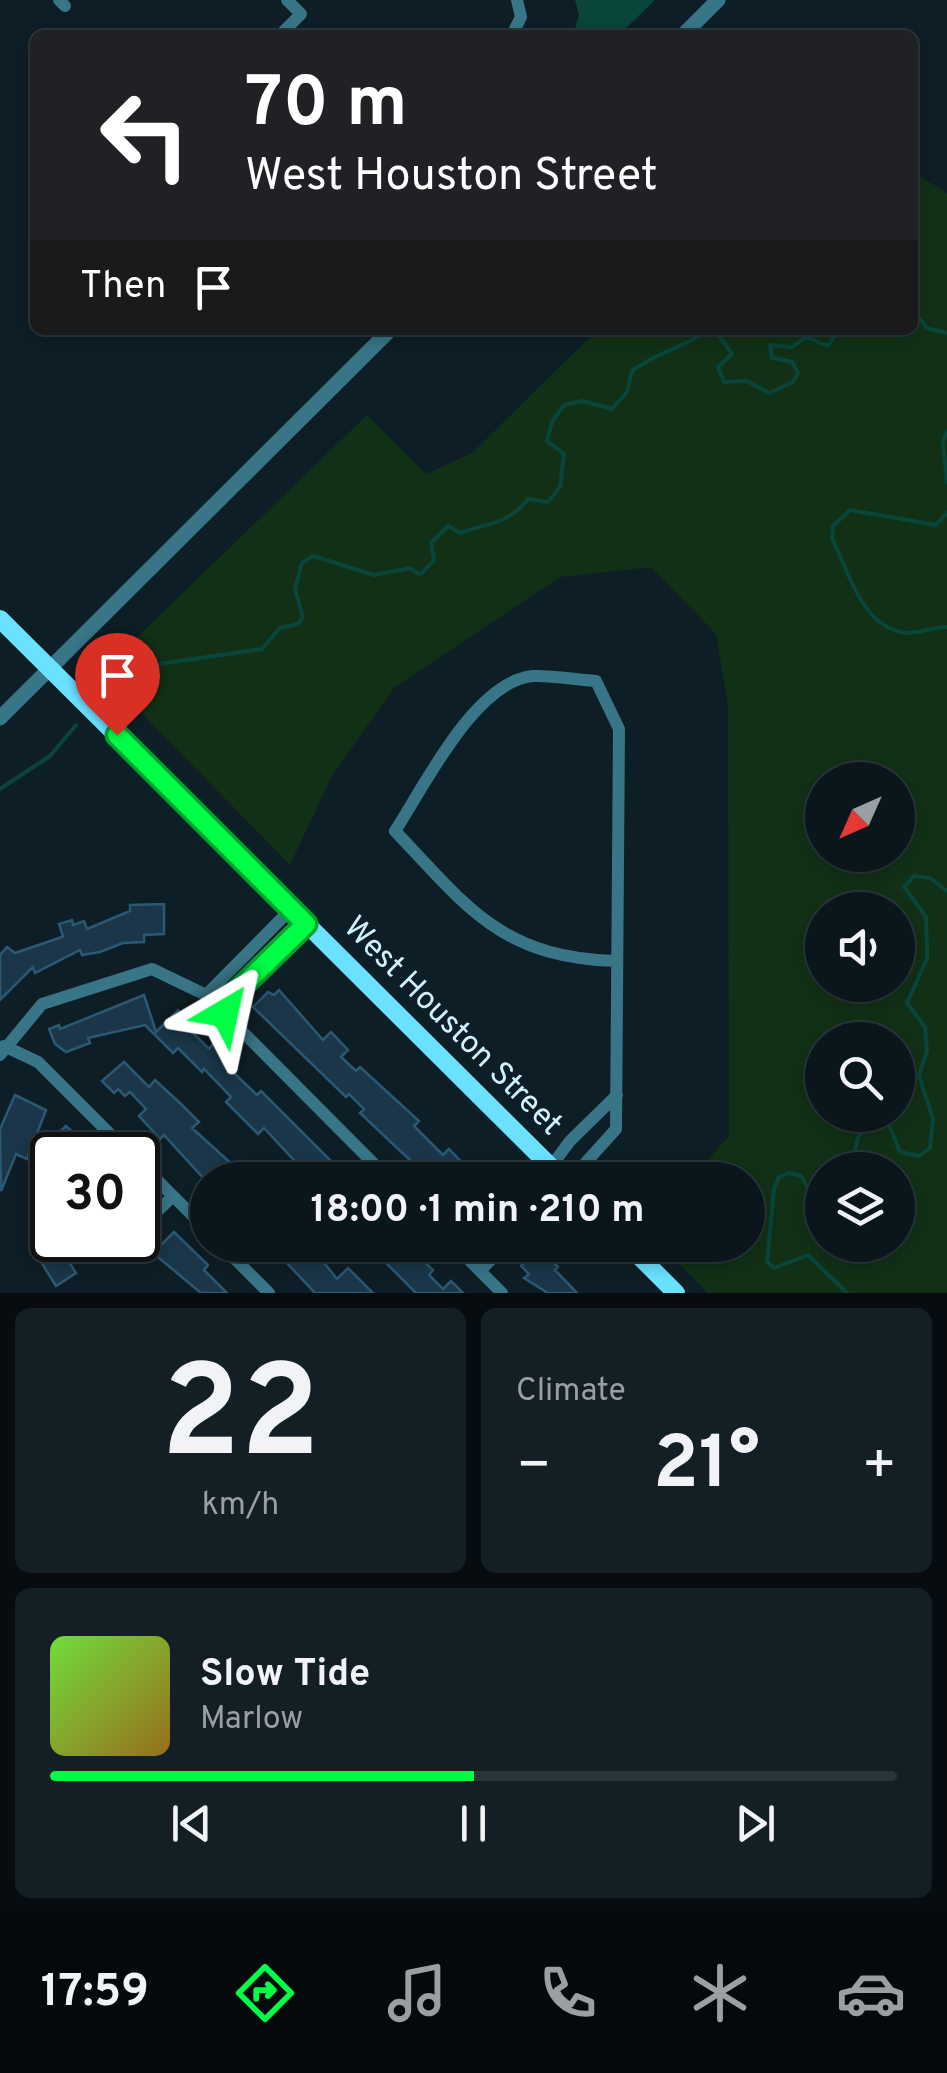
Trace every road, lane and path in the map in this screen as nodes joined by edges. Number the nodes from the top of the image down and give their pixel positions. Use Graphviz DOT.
graph roads {
  1 [pos="288,0"];
  2 [pos="518,0"];
  3 [pos="718,0"];
  4 [pos="285,30"];
  5 [pos="514,30"];
  6 [pos="688,30"];
  7 [pos="385,335"];
  8 [pos="0,620"];
  9 [pos="49,669"];
  10 [pos="0,718"];
  11 [pos="291,909"];
  12 [pos="306,924"];
  13 [pos="615,960"];
  14 [pos="206,994"];
  15 [pos="220,1008"];
  16 [pos="2,1051"];
  17 [pos="617,1095"];
  18 [pos="108,1132"];
  19 [pos="372,1162"];
  20 [pos="541,1162"];
  21 [pos="562,1162"];
  22 [pos="575,1162"];
  23 [pos="160,1183"];
  24 [pos="173,1196"];
  25 [pos="160,1209"];
  26 [pos="190,1213"];
  27 [pos="238,1262"];
  28 [pos="471,1262"];
  29 [pos="489,1262"];
  30 [pos="645,1262"];
  31 [pos="480,1271"];
  32 [pos="269,1293"];
  33 [pos="502,1293"];
  34 [pos="676,1293"];
  1 -- 4 [label="street"];
  2 -- 5 [label="street"];
  3 -- 6 [label="street"];
  7 -- 9 [label="street"];
  8 -- 9 [label="main road, West Houston Street"];
  9 -- 10 [label="street"];
  9 -- 11 [label="main road, West Houston Street"];
  11 -- 12 [label="main road, West Houston Street"];
  11 -- 14 [label="street"];
  12 -- 15 [label="street"];
  12 -- 20 [label="main road, West Houston Street"];
  13 -- 13 [label="street"];
  13 -- 17 [label="street"];
  14 -- 15 [label="street"];
  14 -- 16 [label="street"];
  15 -- 19 [label="street"];
  16 -- 18 [label="street"];
  17 -- 21 [label="street"];
  17 -- 22 [label="street"];
  23 -- 24 [label="street"];
  24 -- 25 [label="street"];
  24 -- 26 [label="street"];
  27 -- 32 [label="street"];
  28 -- 31 [label="street"];
  29 -- 31 [label="street"];
  30 -- 34 [label="main road"];
  31 -- 33 [label="street"];
}
